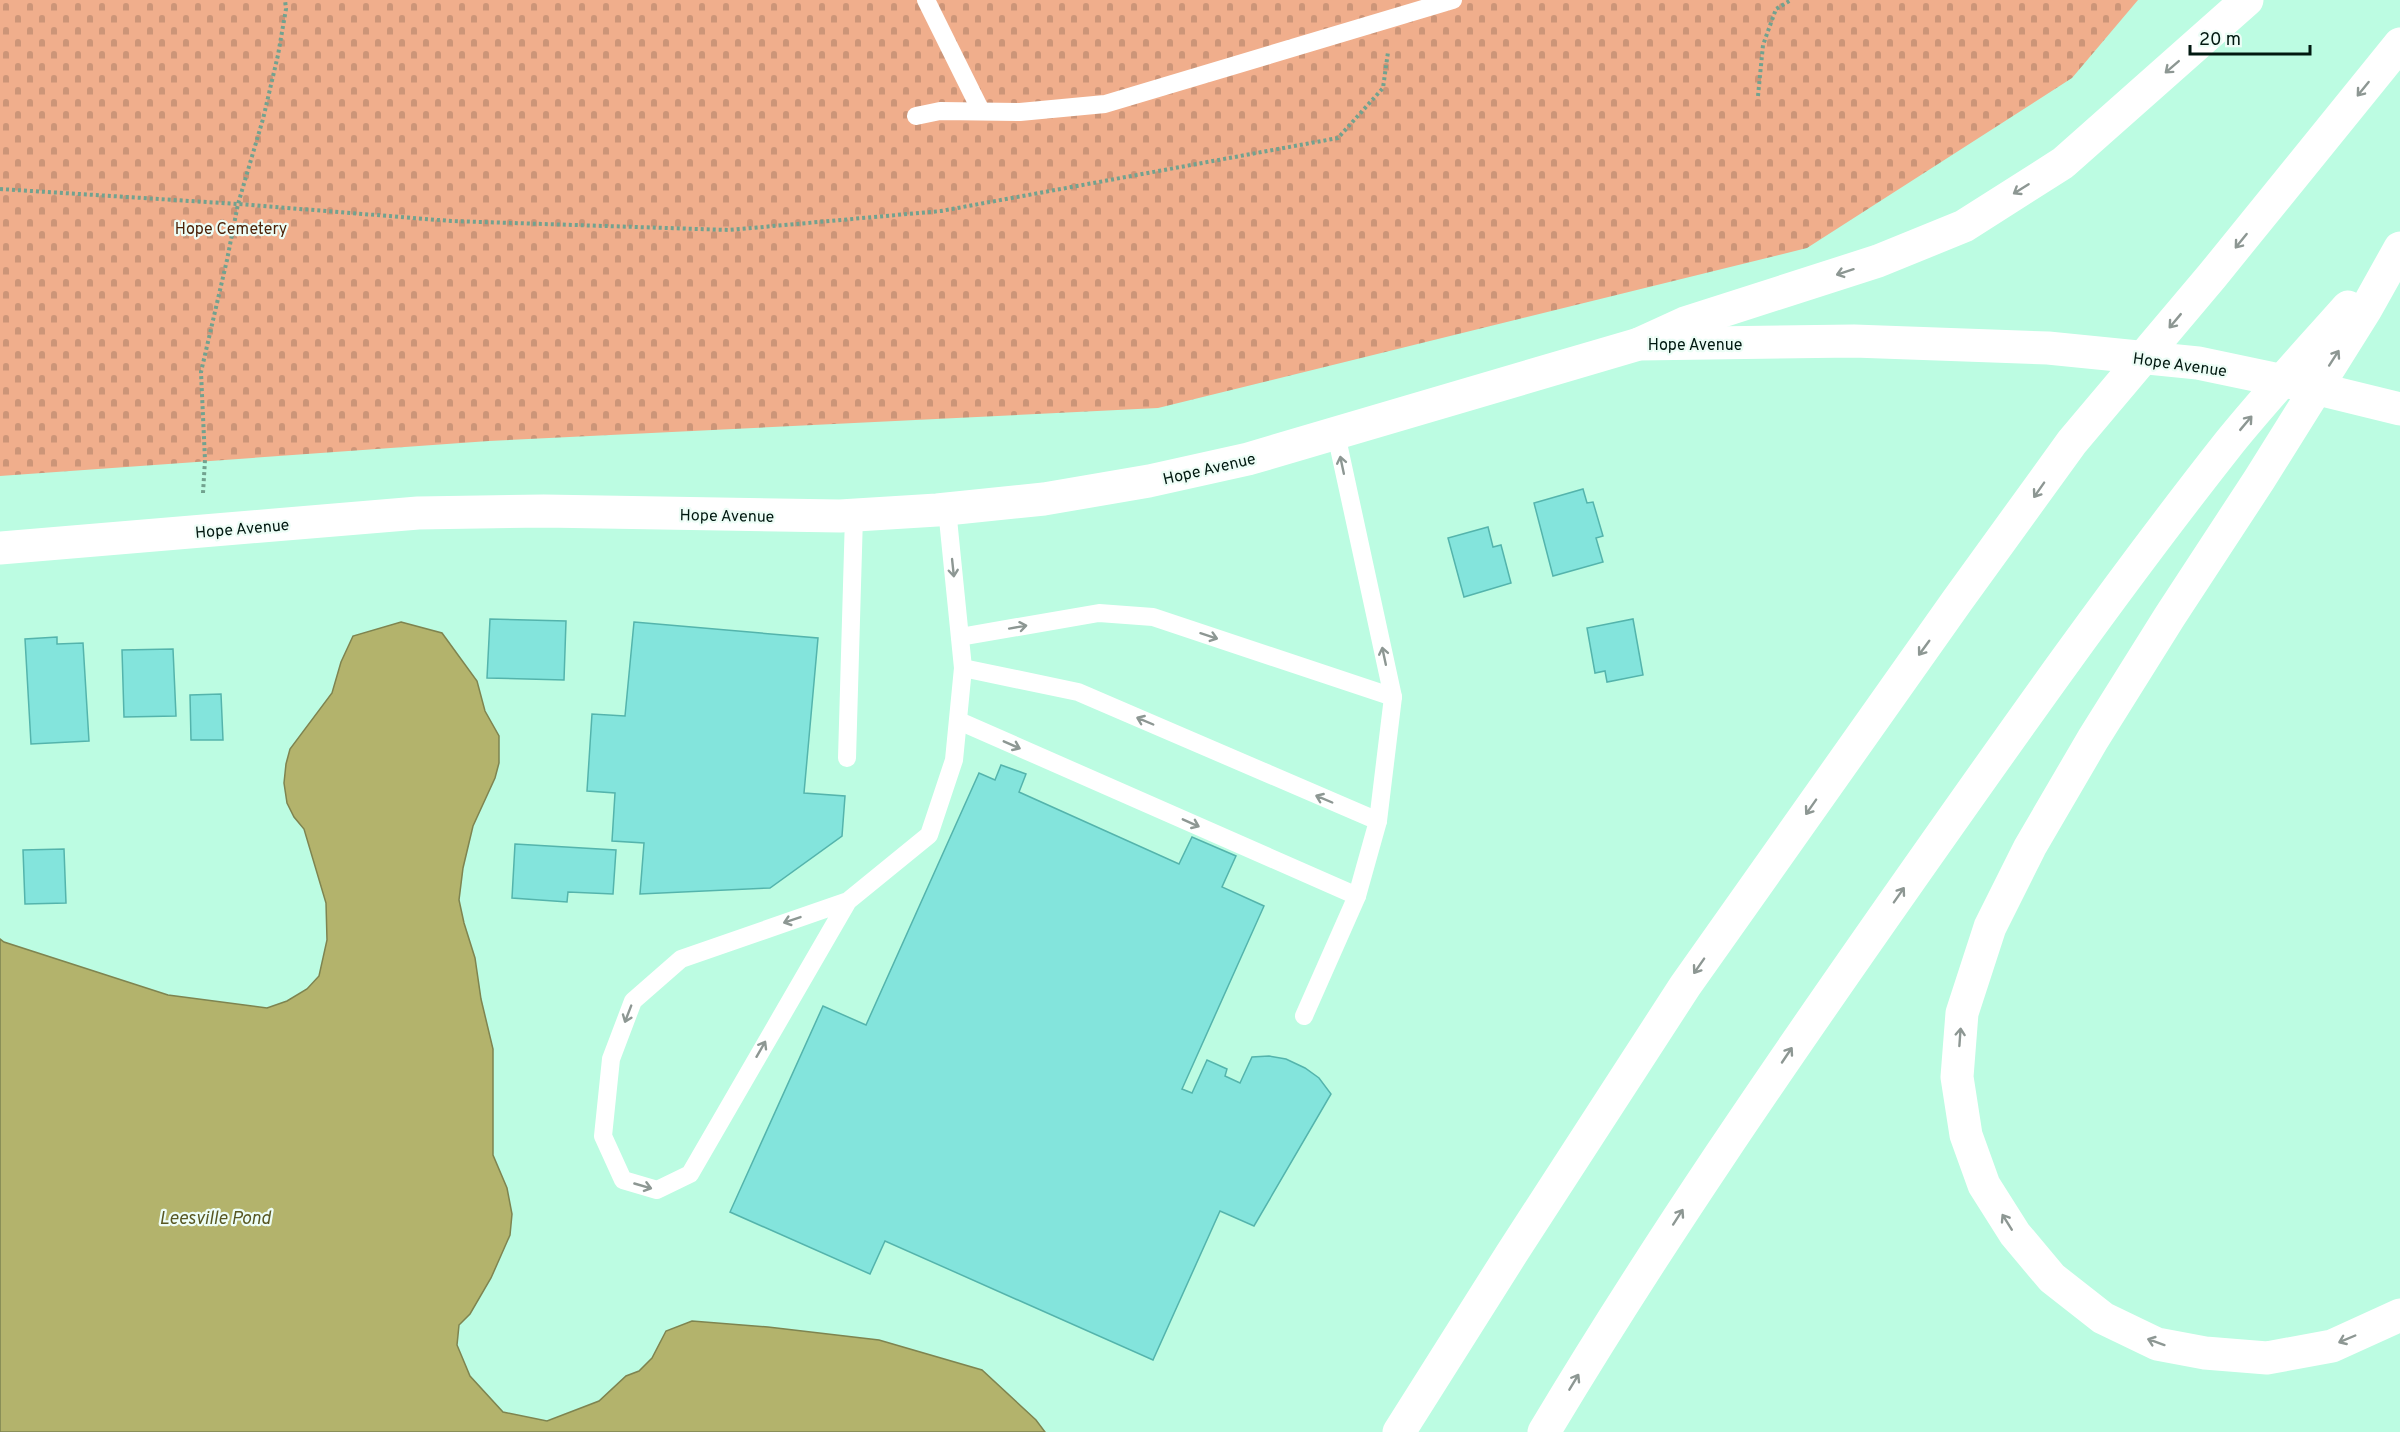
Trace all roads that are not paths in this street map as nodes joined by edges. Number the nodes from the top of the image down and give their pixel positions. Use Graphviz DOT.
graph roads {
  1 [pos="926,0"];
  2 [pos="1453,0"];
  3 [pos="2247,0"];
  4 [pos="2400,44"];
  5 [pos="981,111"];
  6 [pos="916,116"];
  7 [pos="2400,247"];
  8 [pos="2358,307"];
  9 [pos="1639,344"];
  10 [pos="2400,409"];
  11 [pos="1335,434"];
  12 [pos="947,509"];
  13 [pos="854,516"];
  14 [pos="0,548"];
  15 [pos="960,637"];
  16 [pos="963,668"];
  17 [pos="1394,697"];
  18 [pos="959,721"];
  19 [pos="847,758"];
  20 [pos="1378,821"];
  21 [pos="1357,896"];
  22 [pos="848,901"];
  23 [pos="1304,1016"];
  24 [pos="2400,1315"];
  25 [pos="1399,1432"];
  26 [pos="1544,1432"];
  1 -- 5 [label="lane"];
  2 -- 5 [label="lane"];
  3 -- 9 [label="main road, one-way"];
  4 -- 25 [label="main road, one-way"];
  5 -- 6 [label="lane"];
  7 -- 8 [label="main road"];
  24 -- 8 [label="main road, one-way"];
  26 -- 8 [label="main road, one-way"];
  9 -- 10 [label="main road, Hope Avenue"];
  9 -- 11 [label="main road, Hope Avenue"];
  11 -- 12 [label="main road, Hope Avenue"];
  17 -- 11 [label="lane, one-way"];
  12 -- 13 [label="main road, Hope Avenue"];
  12 -- 15 [label="lane, one-way"];
  13 -- 14 [label="main road, Hope Avenue"];
  13 -- 19 [label="lane"];
  15 -- 16 [label="lane"];
  15 -- 17 [label="lane, one-way"];
  16 -- 18 [label="lane"];
  20 -- 16 [label="lane, one-way"];
  17 -- 20 [label="lane"];
  18 -- 21 [label="lane, one-way"];
  18 -- 22 [label="lane"];
  20 -- 21 [label="lane"];
  21 -- 23 [label="lane"];
  22 -- 22 [label="lane, one-way"];
}
